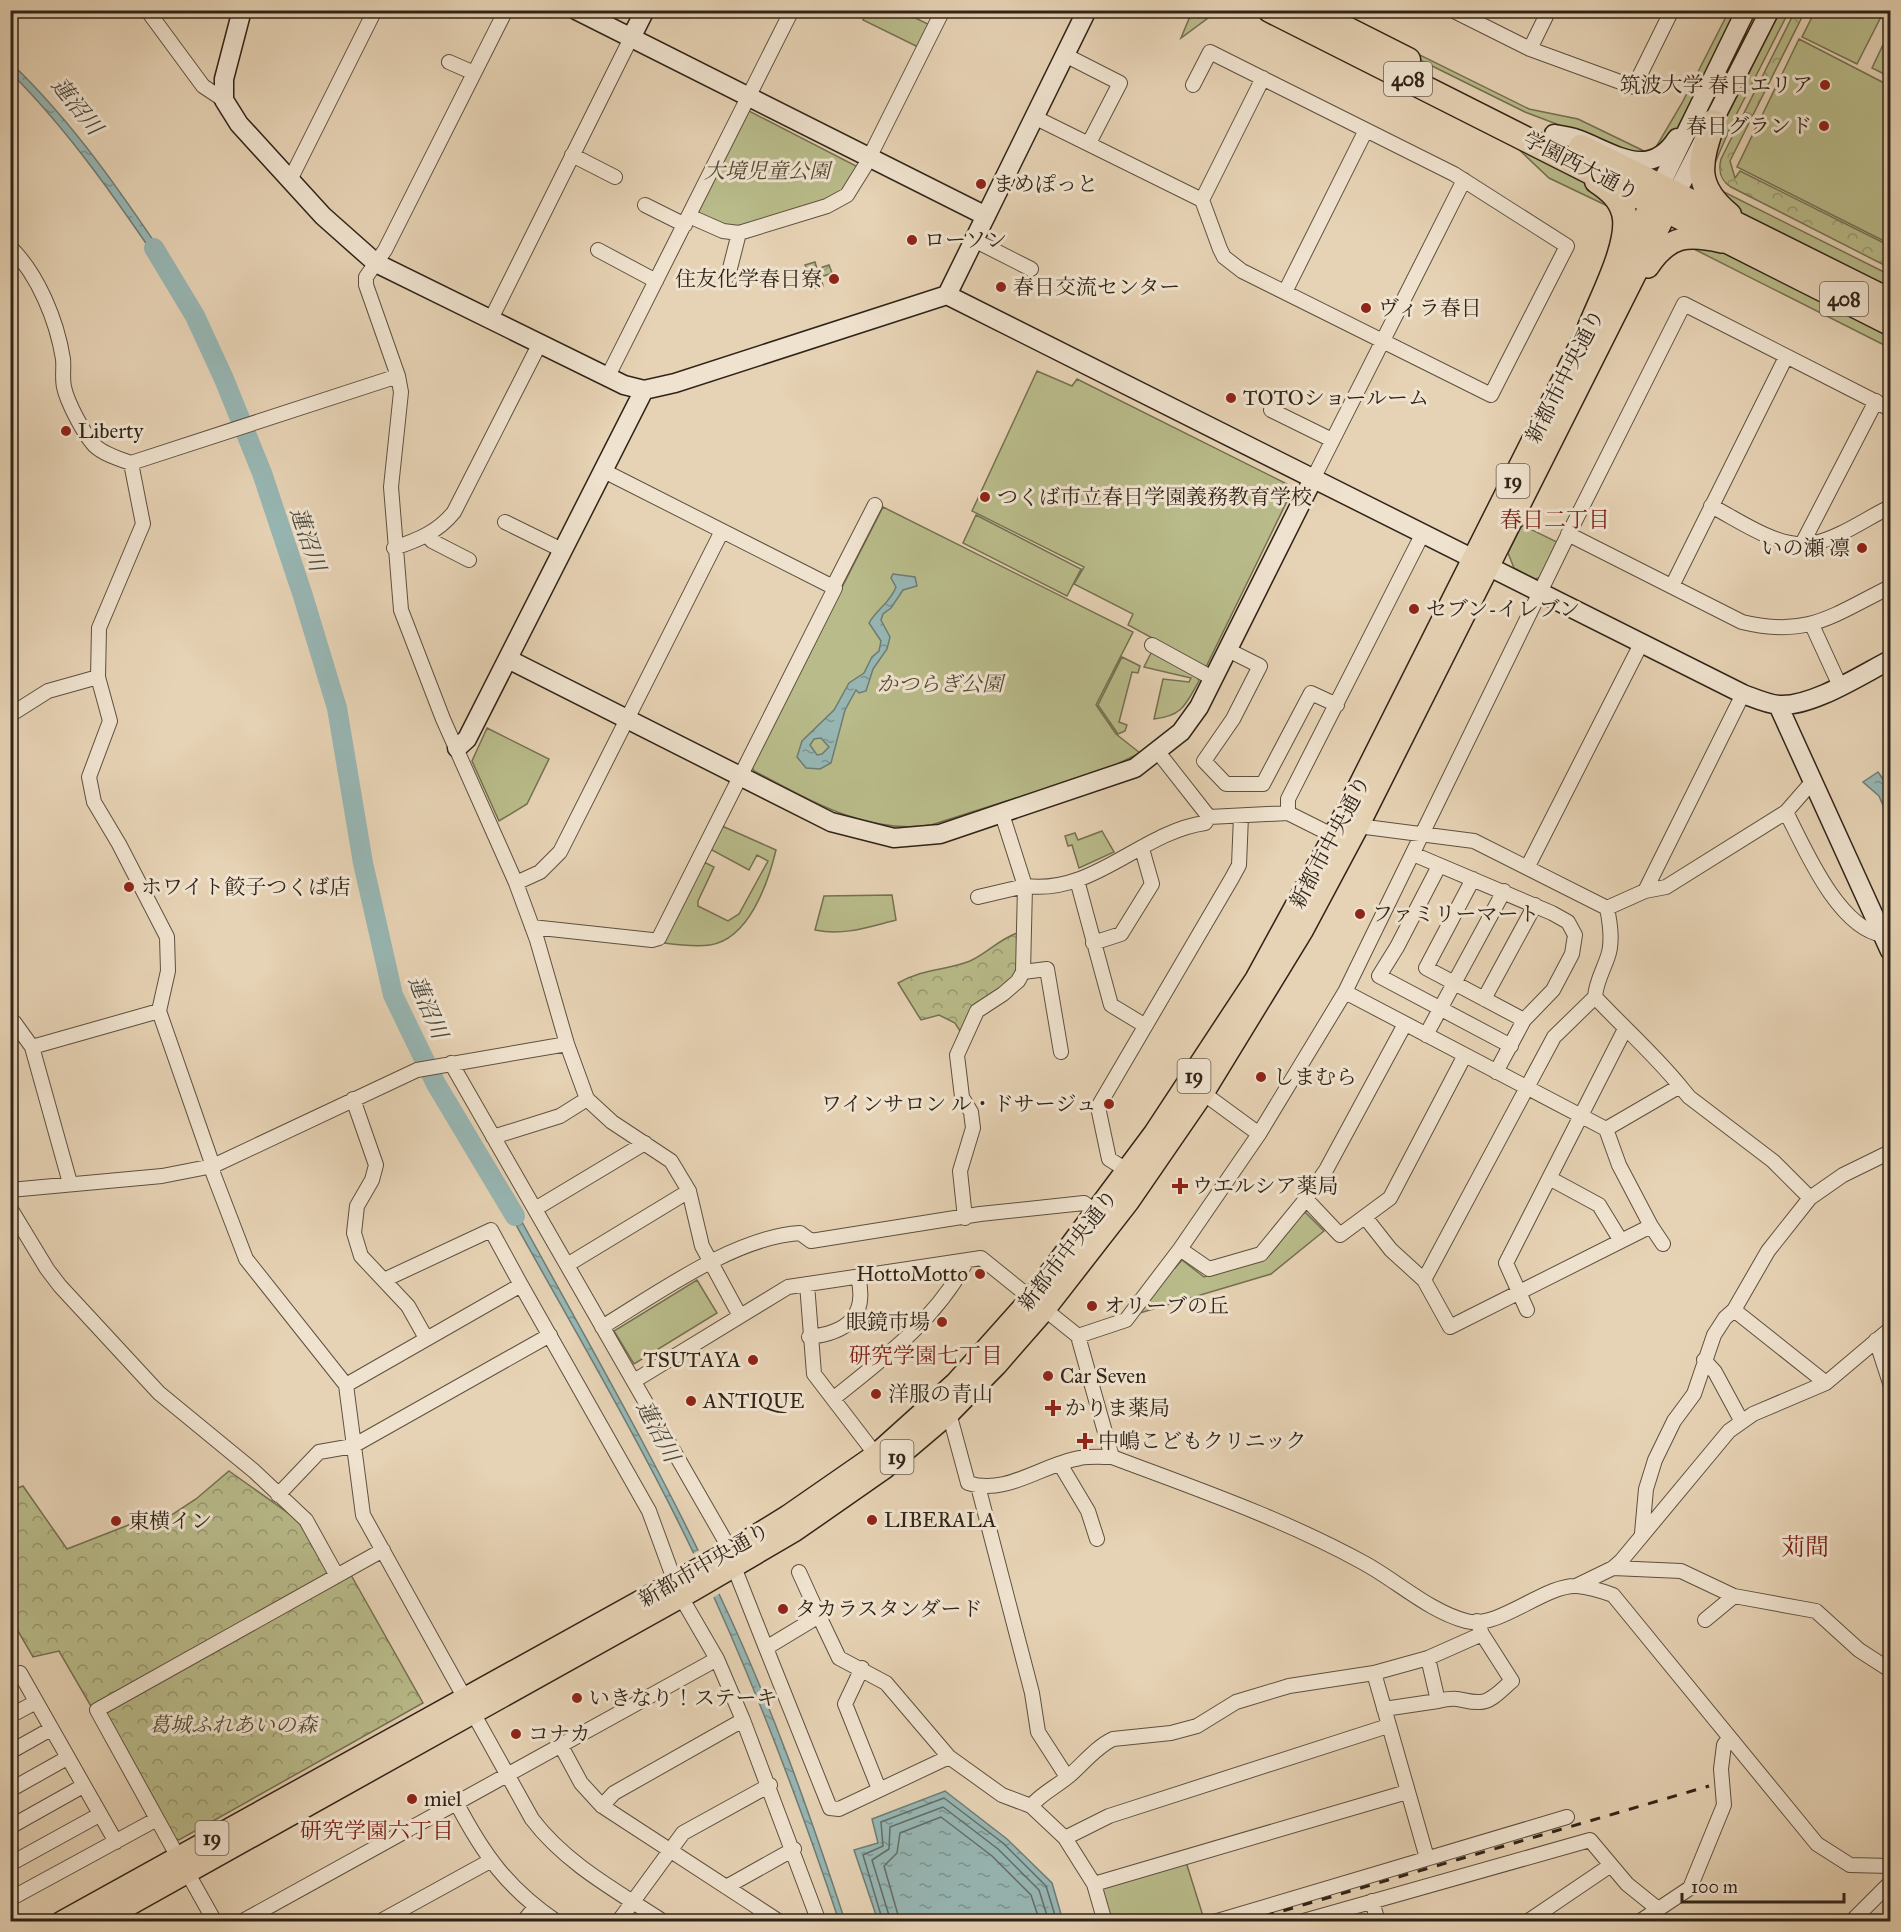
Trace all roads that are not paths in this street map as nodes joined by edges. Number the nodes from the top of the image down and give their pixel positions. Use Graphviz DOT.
graph roads {
  1 [pos="147,10"];
  2 [pos="242,10"];
  3 [pos="375,10"];
  4 [pos="506,10"];
  5 [pos="576,10"];
  6 [pos="645,10"];
  7 [pos="792,10"];
  8 [pos="943,10"];
  9 [pos="1087,10"];
  10 [pos="1270,10"];
  11 [pos="1309,10"];
  12 [pos="1452,10"];
  13 [pos="1549,10"];
  14 [pos="1672,10"];
  15 [pos="1746,10"];
  16 [pos="1770,10"];
  17 [pos="631,38"];
  18 [pos="1530,49"];
  19 [pos="1065,55"];
  20 [pos="449,62"];
  21 [pos="474,73"];
  22 [pos="1263,78"];
  23 [pos="1192,85"];
  24 [pos="749,97"];
  25 [pos="224,100"];
  26 [pos="1034,117"];
  27 [pos="1704,117"];
  28 [pos="1366,130"];
  29 [pos="1550,141"];
  30 [pos="1089,143"];
  31 [pos="573,155"];
  32 [pos="869,157"];
  33 [pos="615,177"];
  34 [pos="290,180"];
  35 [pos="1464,180"];
  36 [pos="1664,197"];
  37 [pos="1202,200"];
  38 [pos="645,205"];
  39 [pos="986,216"];
  40 [pos="687,220"];
  41 [pos="740,233"];
  42 [pos="1744,238"];
  43 [pos="974,240"];
  44 [pos="598,250"];
  45 [pos="12,251"];
  46 [pos="376,263"];
  47 [pos="1031,269"];
  48 [pos="728,276"];
  49 [pos="656,280"];
  50 [pos="1285,292"];
  51 [pos="947,295"];
  52 [pos="1890,300"];
  53 [pos="490,319"];
  54 [pos="1890,323"];
  55 [pos="1596,334"];
  56 [pos="1382,341"];
  57 [pos="539,345"];
  58 [pos="1786,357"];
  59 [pos="398,376"];
  60 [pos="607,378"];
  61 [pos="644,390"];
  62 [pos="1876,401"];
  63 [pos="1890,409"];
  64 [pos="1271,410"];
  65 [pos="1332,440"];
  66 [pos="131,463"];
  67 [pos="602,470"];
  68 [pos="1313,479"];
  69 [pos="875,505"];
  70 [pos="1711,506"];
  71 [pos="1890,507"];
  72 [pos="505,522"];
  73 [pos="722,531"];
  74 [pos="1423,533"];
  75 [pos="1568,534"];
  76 [pos="428,536"];
  77 [pos="1803,544"];
  78 [pos="394,548"];
  79 [pos="562,550"];
  80 [pos="469,560"];
  81 [pos="1481,563"];
  82 [pos="1672,586"];
  83 [pos="833,587"];
  84 [pos="1890,587"];
  85 [pos="1540,592"];
  86 [pos="1812,625"];
  87 [pos="1641,644"];
  88 [pos="1152,645"];
  89 [pos="1228,650"];
  90 [pos="508,659"];
  91 [pos="1890,660"];
  92 [pos="98,677"];
  93 [pos="1214,679"];
  94 [pos="1840,686"];
  95 [pos="1743,694"];
  96 [pos="1337,705"];
  97 [pos="1779,705"];
  98 [pos="10,715"];
  99 [pos="627,719"];
  100 [pos="457,748"];
  101 [pos="1158,752"];
  102 [pos="740,776"];
  103 [pos="1813,781"];
  104 [pos="1786,812"];
  105 [pos="1288,813"];
  106 [pos="1002,814"];
  107 [pos="1241,816"];
  108 [pos="1209,817"];
  109 [pos="1358,826"];
  110 [pos="1422,832"];
  111 [pos="1334,836"];
  112 [pos="1142,849"];
  113 [pos="1413,854"];
  114 [pos="1439,866"];
  115 [pos="1528,866"];
  116 [pos="1473,879"];
  117 [pos="1077,880"];
  118 [pos="516,883"];
  119 [pos="1025,886"];
  120 [pos="1504,891"];
  121 [pos="1644,891"];
  122 [pos="978,897"];
  123 [pos="1535,905"];
  124 [pos="1607,908"];
  125 [pos="532,927"];
  126 [pos="1094,943"];
  127 [pos="1887,943"];
  128 [pos="1023,972"];
  129 [pos="1454,983"];
  130 [pos="1345,992"];
  131 [pos="1595,998"];
  132 [pos="1484,999"];
  133 [pos="1440,1009"];
  134 [pos="159,1011"];
  135 [pos="12,1019"];
  136 [pos="1524,1020"];
  137 [pos="1405,1024"];
  138 [pos="1144,1025"];
  139 [pos="1625,1029"];
  140 [pos="1426,1035"];
  141 [pos="567,1044"];
  142 [pos="1511,1046"];
  143 [pos="32,1047"];
  144 [pos="1061,1052"];
  145 [pos="1465,1055"];
  146 [pos="446,1064"];
  147 [pos="1496,1072"];
  148 [pos="1680,1086"];
  149 [pos="1527,1088"];
  150 [pos="1203,1094"];
  151 [pos="353,1100"];
  152 [pos="587,1100"];
  153 [pos="1581,1116"];
  154 [pos="1606,1129"];
  155 [pos="1259,1134"];
  156 [pos="493,1137"];
  157 [pos="645,1143"];
  158 [pos="1890,1152"];
  159 [pos="213,1166"];
  160 [pos="1128,1171"];
  161 [pos="1551,1179"];
  162 [pos="70,1183"];
  163 [pos="10,1190"];
  164 [pos="689,1191"];
  165 [pos="1810,1198"];
  166 [pos="1306,1199"];
  167 [pos="10,1208"];
  168 [pos="535,1209"];
  169 [pos="1098,1213"];
  170 [pos="1365,1217"];
  171 [pos="965,1218"];
  172 [pos="1651,1226"];
  173 [pos="1621,1241"];
  174 [pos="1663,1244"];
  175 [pos="1180,1249"];
  176 [pos="967,1260"];
  177 [pos="709,1262"];
  178 [pos="567,1265"];
  179 [pos="858,1278"];
  180 [pos="384,1280"];
  181 [pos="1424,1280"];
  182 [pos="807,1284"];
  183 [pos="521,1285"];
  184 [pos="1520,1294"];
  185 [pos="1038,1305"];
  186 [pos="1527,1310"];
  187 [pos="1734,1310"];
  188 [pos="740,1316"];
  189 [pos="602,1327"];
  190 [pos="1890,1329"];
  191 [pos="550,1335"];
  192 [pos="1078,1336"];
  193 [pos="809,1337"];
  194 [pos="426,1338"];
  195 [pos="1876,1340"];
  196 [pos="1704,1360"];
  197 [pos="634,1381"];
  198 [pos="1826,1383"];
  199 [pos="1890,1383"];
  200 [pos="346,1385"];
  201 [pos="834,1398"];
  202 [pos="949,1413"];
  203 [pos="1742,1422"];
  204 [pos="353,1446"];
  205 [pos="876,1455"];
  206 [pos="1112,1457"];
  207 [pos="1060,1464"];
  208 [pos="978,1486"];
  209 [pos="278,1495"];
  210 [pos="1642,1533"];
  211 [pos="1097,1539"];
  212 [pos="383,1550"];
  213 [pos="726,1562"];
  214 [pos="1613,1568"];
  215 [pos="799,1572"];
  216 [pos="337,1576"];
  217 [pos="684,1586"];
  218 [pos="1576,1586"];
  219 [pos="1734,1596"];
  220 [pos="819,1616"];
  221 [pos="1705,1620"];
  222 [pos="1480,1628"];
  223 [pos="766,1648"];
  224 [pos="1428,1658"];
  225 [pos="717,1659"];
  226 [pos="862,1668"];
  227 [pos="1890,1670"];
  228 [pos="1374,1673"];
  229 [pos="10,1678"];
  230 [pos="1438,1701"];
  231 [pos="36,1702"];
  232 [pos="469,1705"];
  233 [pos="1384,1709"];
  234 [pos="10,1716"];
  235 [pos="743,1720"];
  236 [pos="1388,1726"];
  237 [pos="51,1729"];
  238 [pos="1729,1738"];
  239 [pos="560,1744"];
  240 [pos="10,1752"];
  241 [pos="949,1757"];
  242 [pos="67,1758"];
  243 [pos="508,1774"];
  244 [pos="1067,1777"];
  245 [pos="770,1785"];
  246 [pos="83,1786"];
  247 [pos="879,1789"];
  248 [pos="10,1790"];
  249 [pos="1407,1792"];
  250 [pos="456,1802"];
  251 [pos="602,1806"];
  252 [pos="1030,1806"];
  253 [pos="99,1815"];
  254 [pos="1567,1817"];
  255 [pos="157,1819"];
  256 [pos="10,1827"];
  257 [pos="1065,1838"];
  258 [pos="116,1842"];
  259 [pos="794,1849"];
  260 [pos="670,1851"];
  261 [pos="1426,1858"];
  262 [pos="490,1861"];
  263 [pos="10,1864"];
  264 [pos="183,1865"];
  265 [pos="1611,1865"];
  266 [pos="1890,1866"];
  267 [pos="1890,1883"];
  268 [pos="1094,1884"];
  269 [pos="726,1887"];
  270 [pos="10,1899"];
  271 [pos="633,1901"];
  272 [pos="1372,1901"];
  273 [pos="535,1907"];
  274 [pos="1658,1909"];
  275 [pos="1323,1918"];
  276 [pos="62,1922"];
  277 [pos="98,1922"];
  278 [pos="215,1922"];
  279 [pos="241,1922"];
  280 [pos="379,1922"];
  281 [pos="523,1922"];
  282 [pos="557,1922"];
  283 [pos="618,1922"];
  284 [pos="664,1922"];
  285 [pos="780,1922"];
  286 [pos="819,1922"];
  287 [pos="1105,1922"];
  288 [pos="1214,1922"];
  289 [pos="1300,1922"];
  290 [pos="1378,1922"];
  291 [pos="1527,1922"];
  292 [pos="1639,1922"];
  293 [pos="1851,1922"];
  1 -- 25 [label="street"];
  2 -- 25 [label="street"];
  3 -- 34 [label="street"];
  4 -- 21 [label="street"];
  5 -- 17 [label="street"];
  6 -- 17 [label="street"];
  7 -- 24 [label="street"];
  8 -- 32 [label="street"];
  9 -- 19 [label="street"];
  10 -- 29 [label="highway, 学園西大通り / 408"];
  11 -- 29 [label="highway, 学園西大通り / 408"];
  12 -- 18 [label="street"];
  13 -- 18 [label="street"];
  14 -- 18 [label="street"];
  15 -- 27 [label="street"];
  16 -- 27 [label="street"];
  17 -- 24 [label="street"];
  17 -- 31 [label="street"];
  19 -- 26 [label="street"];
  19 -- 30 [label="street"];
  20 -- 21 [label="street"];
  21 -- 46 [label="street"];
  22 -- 23 [label="street"];
  22 -- 28 [label="street"];
  22 -- 37 [label="street"];
  24 -- 32 [label="street"];
  24 -- 40 [label="street"];
  25 -- 34 [label="street"];
  26 -- 30 [label="street"];
  26 -- 39 [label="street"];
  27 -- 29 [label="street"];
  27 -- 36 [label="street"];
  27 -- 42 [label="highway"];
  28 -- 35 [label="street"];
  28 -- 50 [label="street"];
  29 -- 36 [label="highway, 学園西大通り / 408"];
  29 -- 55 [label="highway"];
  30 -- 37 [label="street"];
  31 -- 33 [label="street"];
  31 -- 53 [label="street"];
  32 -- 39 [label="street"];
  32 -- 41 [label="street"];
  34 -- 46 [label="street"];
  35 -- 56 [label="street"];
  35 -- 56 [label="street"];
  36 -- 42 [label="highway, 学園西大通り / 408"];
  36 -- 55 [label="main road, 新都市中央通り / 19"];
  37 -- 50 [label="street"];
  38 -- 40 [label="street"];
  39 -- 43 [label="street"];
  40 -- 41 [label="street"];
  40 -- 49 [label="street"];
  41 -- 48 [label="street"];
  42 -- 52 [label="highway, 学園西大通り / 408"];
  42 -- 54 [label="highway, 学園西大通り / 408"];
  42 -- 55 [label="main road"];
  43 -- 47 [label="street"];
  43 -- 51 [label="street"];
  44 -- 49 [label="street"];
  45 -- 66 [label="street"];
  46 -- 53 [label="street"];
  46 -- 59 [label="street"];
  49 -- 60 [label="street"];
  50 -- 56 [label="street"];
  51 -- 61 [label="street"];
  51 -- 68 [label="street"];
  53 -- 57 [label="street"];
  55 -- 81 [label="main road, 新都市中央通り / 19"];
  56 -- 65 [label="street"];
  57 -- 60 [label="street"];
  57 -- 76 [label="street"];
  58 -- 62 [label="street"];
  58 -- 70 [label="street"];
  58 -- 75 [label="street"];
  59 -- 66 [label="street"];
  59 -- 78 [label="street"];
  60 -- 61 [label="street"];
  61 -- 67 [label="street"];
  62 -- 63 [label="street"];
  62 -- 77 [label="street"];
  64 -- 65 [label="street"];
  65 -- 68 [label="street"];
  66 -- 92 [label="street"];
  67 -- 73 [label="street"];
  67 -- 79 [label="street"];
  68 -- 74 [label="street"];
  68 -- 89 [label="street"];
  69 -- 83 [label="street"];
  70 -- 77 [label="street"];
  70 -- 82 [label="street"];
  71 -- 77 [label="street"];
  72 -- 79 [label="street"];
  73 -- 83 [label="street"];
  73 -- 99 [label="street"];
  74 -- 81 [label="street"];
  74 -- 96 [label="street"];
  75 -- 82 [label="street"];
  75 -- 85 [label="street"];
  76 -- 78 [label="street"];
  76 -- 80 [label="street"];
  78 -- 100 [label="street"];
  79 -- 90 [label="street"];
  81 -- 85 [label="street"];
  81 -- 109 [label="main road, 新都市中央通り / 19"];
  81 -- 111 [label="main road, 新都市中央通り / 19"];
  82 -- 86 [label="street"];
  83 -- 102 [label="street"];
  84 -- 86 [label="street"];
  85 -- 87 [label="street"];
  85 -- 110 [label="street"];
  86 -- 94 [label="street"];
  87 -- 95 [label="street"];
  87 -- 115 [label="street"];
  88 -- 93 [label="street"];
  89 -- 93 [label="street"];
  89 -- 96 [label="street"];
  90 -- 99 [label="street"];
  90 -- 100 [label="street"];
  91 -- 94 [label="street"];
  92 -- 98 [label="street"];
  92 -- 134 [label="street"];
  93 -- 101 [label="street"];
  94 -- 97 [label="street"];
  95 -- 97 [label="street"];
  95 -- 121 [label="street"];
  96 -- 105 [label="street"];
  97 -- 103 [label="street"];
  99 -- 102 [label="street"];
  99 -- 118 [label="street"];
  100 -- 118 [label="street"];
  101 -- 106 [label="street"];
  101 -- 108 [label="street"];
  102 -- 106 [label="street"];
  102 -- 125 [label="street"];
  103 -- 104 [label="street"];
  103 -- 127 [label="street"];
  104 -- 121 [label="street"];
  104 -- 127 [label="street"];
  105 -- 107 [label="street"];
  105 -- 111 [label="street"];
  106 -- 119 [label="street"];
  107 -- 108 [label="street"];
  107 -- 138 [label="street"];
  108 -- 112 [label="street"];
  109 -- 110 [label="street"];
  109 -- 150 [label="main road, 新都市中央通り / 19"];
  110 -- 113 [label="street"];
  110 -- 115 [label="street"];
  111 -- 160 [label="main road, 新都市中央通り / 19"];
  112 -- 117 [label="street"];
  112 -- 126 [label="street"];
  113 -- 114 [label="street"];
  113 -- 130 [label="street"];
  114 -- 116 [label="street"];
  114 -- 133 [label="street"];
  115 -- 124 [label="street"];
  116 -- 120 [label="street"];
  116 -- 129 [label="street"];
  117 -- 119 [label="street"];
  117 -- 126 [label="street"];
  118 -- 125 [label="street"];
  119 -- 122 [label="street"];
  119 -- 128 [label="street"];
  120 -- 123 [label="street"];
  120 -- 129 [label="street"];
  121 -- 124 [label="street"];
  123 -- 132 [label="street"];
  123 -- 136 [label="street"];
  124 -- 131 [label="street"];
  125 -- 141 [label="street"];
  126 -- 138 [label="street"];
  128 -- 144 [label="street"];
  128 -- 171 [label="street"];
  129 -- 132 [label="street"];
  129 -- 133 [label="street"];
  130 -- 137 [label="street"];
  130 -- 155 [label="street"];
  131 -- 139 [label="street"];
  131 -- 149 [label="street"];
  132 -- 136 [label="street"];
  133 -- 140 [label="street"];
  133 -- 142 [label="street"];
  134 -- 143 [label="street"];
  134 -- 159 [label="street"];
  135 -- 143 [label="street"];
  136 -- 142 [label="street"];
  137 -- 140 [label="street"];
  137 -- 166 [label="street"];
  138 -- 160 [label="street"];
  139 -- 148 [label="street"];
  139 -- 153 [label="street"];
  140 -- 145 [label="street"];
  141 -- 146 [label="street"];
  141 -- 152 [label="street"];
  142 -- 147 [label="street"];
  143 -- 162 [label="street"];
  145 -- 147 [label="street"];
  145 -- 170 [label="street"];
  146 -- 151 [label="street"];
  146 -- 156 [label="street"];
  147 -- 149 [label="street"];
  148 -- 154 [label="street"];
  148 -- 165 [label="street"];
  149 -- 153 [label="street"];
  149 -- 181 [label="street"];
  150 -- 155 [label="street"];
  150 -- 185 [label="main road, 新都市中央通り / 19"];
  151 -- 159 [label="street"];
  151 -- 180 [label="street"];
  152 -- 156 [label="street"];
  152 -- 157 [label="street"];
  153 -- 154 [label="street"];
  153 -- 161 [label="street"];
  154 -- 172 [label="street"];
  155 -- 175 [label="street"];
  156 -- 168 [label="street"];
  157 -- 164 [label="street"];
  157 -- 168 [label="street"];
  158 -- 165 [label="street"];
  159 -- 162 [label="street"];
  159 -- 200 [label="street"];
  160 -- 169 [label="main road, 新都市中央通り / 19"];
  161 -- 173 [label="street"];
  161 -- 184 [label="street"];
  162 -- 163 [label="street"];
  164 -- 177 [label="street"];
  164 -- 178 [label="street"];
  165 -- 187 [label="street"];
  166 -- 170 [label="street"];
  166 -- 175 [label="street"];
  167 -- 209 [label="street"];
  168 -- 178 [label="street"];
  169 -- 171 [label="street"];
  169 -- 185 [label="main road, 新都市中央通り / 19"];
  170 -- 181 [label="street"];
  171 -- 177 [label="street"];
  172 -- 173 [label="street"];
  172 -- 174 [label="street"];
  173 -- 184 [label="street"];
  175 -- 192 [label="street"];
  176 -- 179 [label="street"];
  176 -- 185 [label="street"];
  176 -- 201 [label="street"];
  177 -- 188 [label="street"];
  177 -- 189 [label="street"];
  178 -- 189 [label="street"];
  179 -- 182 [label="street"];
  179 -- 193 [label="street"];
  180 -- 183 [label="street"];
  180 -- 194 [label="street"];
  181 -- 184 [label="street"];
  182 -- 188 [label="street"];
  182 -- 193 [label="street"];
  183 -- 191 [label="street"];
  183 -- 194 [label="street"];
  184 -- 186 [label="street"];
  185 -- 192 [label="street"];
  185 -- 202 [label="main road, 新都市中央通り / 19"];
  185 -- 205 [label="main road, 新都市中央通り / 19"];
  187 -- 196 [label="street"];
  187 -- 198 [label="street"];
  188 -- 197 [label="street"];
  189 -- 197 [label="street"];
  190 -- 195 [label="street"];
  191 -- 204 [label="street"];
  191 -- 217 [label="street"];
  192 -- 206 [label="street"];
  193 -- 201 [label="street"];
  194 -- 200 [label="street"];
  195 -- 198 [label="street"];
  195 -- 199 [label="street"];
  196 -- 203 [label="street"];
  196 -- 210 [label="street"];
  197 -- 213 [label="street"];
  198 -- 203 [label="street"];
  200 -- 204 [label="street"];
  201 -- 205 [label="street"];
  202 -- 208 [label="street"];
  202 -- 213 [label="main road, 新都市中央通り / 19"];
  203 -- 210 [label="street"];
  204 -- 209 [label="street"];
  204 -- 212 [label="street"];
  205 -- 213 [label="main road, 新都市中央通り / 19"];
  206 -- 207 [label="street"];
  206 -- 222 [label="street"];
  207 -- 208 [label="street"];
  207 -- 211 [label="street"];
  208 -- 244 [label="street"];
  209 -- 216 [label="street"];
  210 -- 214 [label="street"];
  212 -- 216 [label="street"];
  212 -- 232 [label="street"];
  213 -- 217 [label="main road, 新都市中央通り / 19"];
  213 -- 223 [label="street"];
  214 -- 218 [label="street"];
  214 -- 219 [label="street"];
  215 -- 220 [label="street"];
  216 -- 255 [label="street"];
  217 -- 225 [label="street"];
  217 -- 232 [label="main road, 新都市中央通り / 19"];
  218 -- 222 [label="street"];
  218 -- 238 [label="street"];
  219 -- 221 [label="street"];
  219 -- 227 [label="street"];
  220 -- 223 [label="street"];
  220 -- 226 [label="street"];
  222 -- 224 [label="street"];
  222 -- 230 [label="street"];
  223 -- 247 [label="street"];
  224 -- 228 [label="street"];
  224 -- 230 [label="street"];
  225 -- 235 [label="street"];
  225 -- 239 [label="street"];
  226 -- 241 [label="street"];
  226 -- 247 [label="street"];
  228 -- 233 [label="street"];
  228 -- 244 [label="street"];
  229 -- 231 [label="street"];
  230 -- 233 [label="street"];
  231 -- 234 [label="street"];
  231 -- 237 [label="street"];
  232 -- 243 [label="street"];
  232 -- 264 [label="main road, 新都市中央通り / 19"];
  233 -- 236 [label="street"];
  235 -- 245 [label="street"];
  235 -- 251 [label="street"];
  236 -- 249 [label="street"];
  236 -- 257 [label="street"];
  237 -- 240 [label="street"];
  237 -- 242 [label="street"];
  238 -- 266 [label="street"];
  238 -- 274 [label="street"];
  239 -- 243 [label="street"];
  239 -- 251 [label="street"];
  241 -- 247 [label="street"];
  241 -- 252 [label="street"];
  242 -- 246 [label="street"];
  242 -- 248 [label="street"];
  243 -- 250 [label="street"];
  243 -- 271 [label="street"];
  244 -- 252 [label="street"];
  245 -- 259 [label="street"];
  245 -- 260 [label="street"];
  246 -- 253 [label="street"];
  246 -- 256 [label="street"];
  249 -- 261 [label="street"];
  249 -- 268 [label="street"];
  250 -- 262 [label="street"];
  250 -- 279 [label="street"];
  251 -- 260 [label="street"];
  252 -- 257 [label="street"];
  253 -- 258 [label="street"];
  253 -- 263 [label="street"];
  254 -- 261 [label="street"];
  255 -- 258 [label="street"];
  255 -- 264 [label="street"];
  257 -- 268 [label="street"];
  258 -- 270 [label="street"];
  259 -- 269 [label="street"];
  259 -- 286 [label="street"];
  260 -- 269 [label="street"];
  260 -- 271 [label="street"];
  261 -- 288 [label="street"];
  262 -- 273 [label="street"];
  262 -- 280 [label="street"];
  264 -- 276 [label="main road, 新都市中央通り / 19"];
  264 -- 277 [label="main road, 新都市中央通り / 19"];
  264 -- 278 [label="street"];
  265 -- 272 [label="street"];
  265 -- 274 [label="street"];
  265 -- 291 [label="street"];
  267 -- 293 [label="street"];
  268 -- 287 [label="street"];
  269 -- 285 [label="street"];
  271 -- 283 [label="street"];
  271 -- 284 [label="street"];
  272 -- 275 [label="street"];
  272 -- 290 [label="street"];
  273 -- 281 [label="street"];
  273 -- 282 [label="street"];
  274 -- 292 [label="street"];
  275 -- 289 [label="street"];
}
